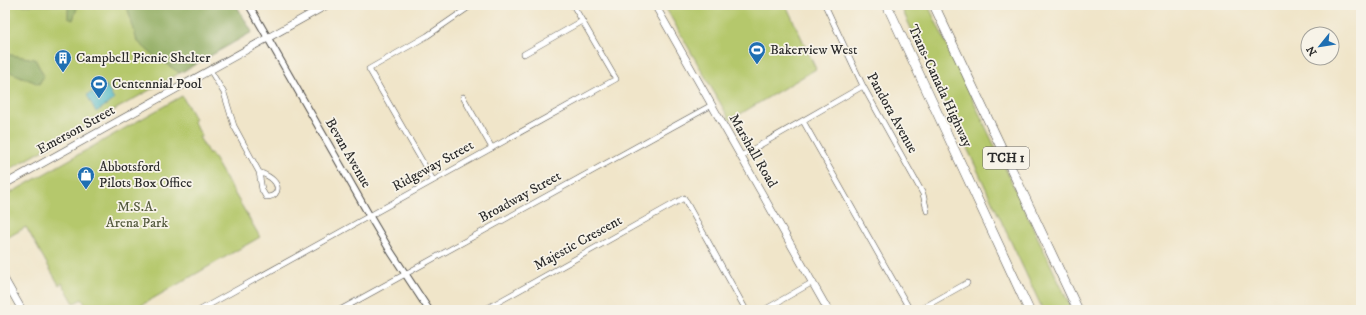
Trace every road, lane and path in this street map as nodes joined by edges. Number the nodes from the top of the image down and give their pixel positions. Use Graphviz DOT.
graph roads {
  1 [pos="249,5"];
  2 [pos="328,5"];
  3 [pos="472,5"];
  4 [pos="573,5"];
  5 [pos="655,5"];
  6 [pos="825,5"];
  7 [pos="886,5"];
  8 [pos="934,5"];
  9 [pos="582,20"];
  10 [pos="268,38"];
  11 [pos="524,54"];
  12 [pos="210,70"];
  13 [pos="863,86"];
  14 [pos="463,97"];
  15 [pos="712,105"];
  16 [pos="804,120"];
  17 [pos="492,148"];
  18 [pos="741,156"];
  19 [pos="259,172"];
  20 [pos="433,180"];
  21 [pos="5,184"];
  22 [pos="927,211"];
  23 [pos="370,215"];
  24 [pos="406,274"];
  25 [pos="5,280"];
  26 [pos="813,282"];
  27 [pos="967,283"];
  28 [pos="22,310"];
  29 [pos="200,310"];
  30 [pos="340,310"];
  31 [pos="429,310"];
  32 [pos="484,310"];
  33 [pos="746,310"];
  34 [pos="764,310"];
  35 [pos="828,310"];
  36 [pos="910,310"];
  37 [pos="919,310"];
  38 [pos="1029,310"];
  39 [pos="1078,310"];
  1 -- 10 [label="street, Bevan Avenue"];
  2 -- 10 [label="main road, Emerson Street"];
  3 -- 20 [label="street"];
  4 -- 9 [label="street"];
  5 -- 15 [label="main road, Marshall Road"];
  6 -- 13 [label="street, Pandora Avenue"];
  7 -- 38 [label="highway, Trans-Canada Highway / TCH 1"];
  8 -- 39 [label="highway, Trans-Canada Highway / TCH 1"];
  9 -- 11 [label="street"];
  9 -- 17 [label="street, Ridgeway Street"];
  10 -- 12 [label="main road, Emerson Street"];
  10 -- 23 [label="street, Bevan Avenue"];
  12 -- 19 [label="street"];
  12 -- 21 [label="main road, Emerson Street"];
  13 -- 16 [label="street"];
  13 -- 22 [label="street, Pandora Avenue"];
  14 -- 17 [label="street"];
  15 -- 18 [label="main road, Marshall Road"];
  15 -- 24 [label="street, Broadway Street"];
  16 -- 18 [label="street"];
  16 -- 36 [label="street"];
  17 -- 20 [label="street, Ridgeway Street"];
  18 -- 26 [label="main road, Marshall Road"];
  19 -- 19 [label="street"];
  20 -- 23 [label="street, Ridgeway Street"];
  23 -- 24 [label="street, Bevan Avenue"];
  23 -- 29 [label="street, Ridgeway Street"];
  24 -- 30 [label="street, Broadway Street"];
  24 -- 31 [label="street, Bevan Avenue"];
  25 -- 28 [label="main road"];
  26 -- 34 [label="street"];
  26 -- 35 [label="main road, Marshall Road"];
  27 -- 37 [label="street"];
  32 -- 33 [label="street, Majestic Crescent"];
}
